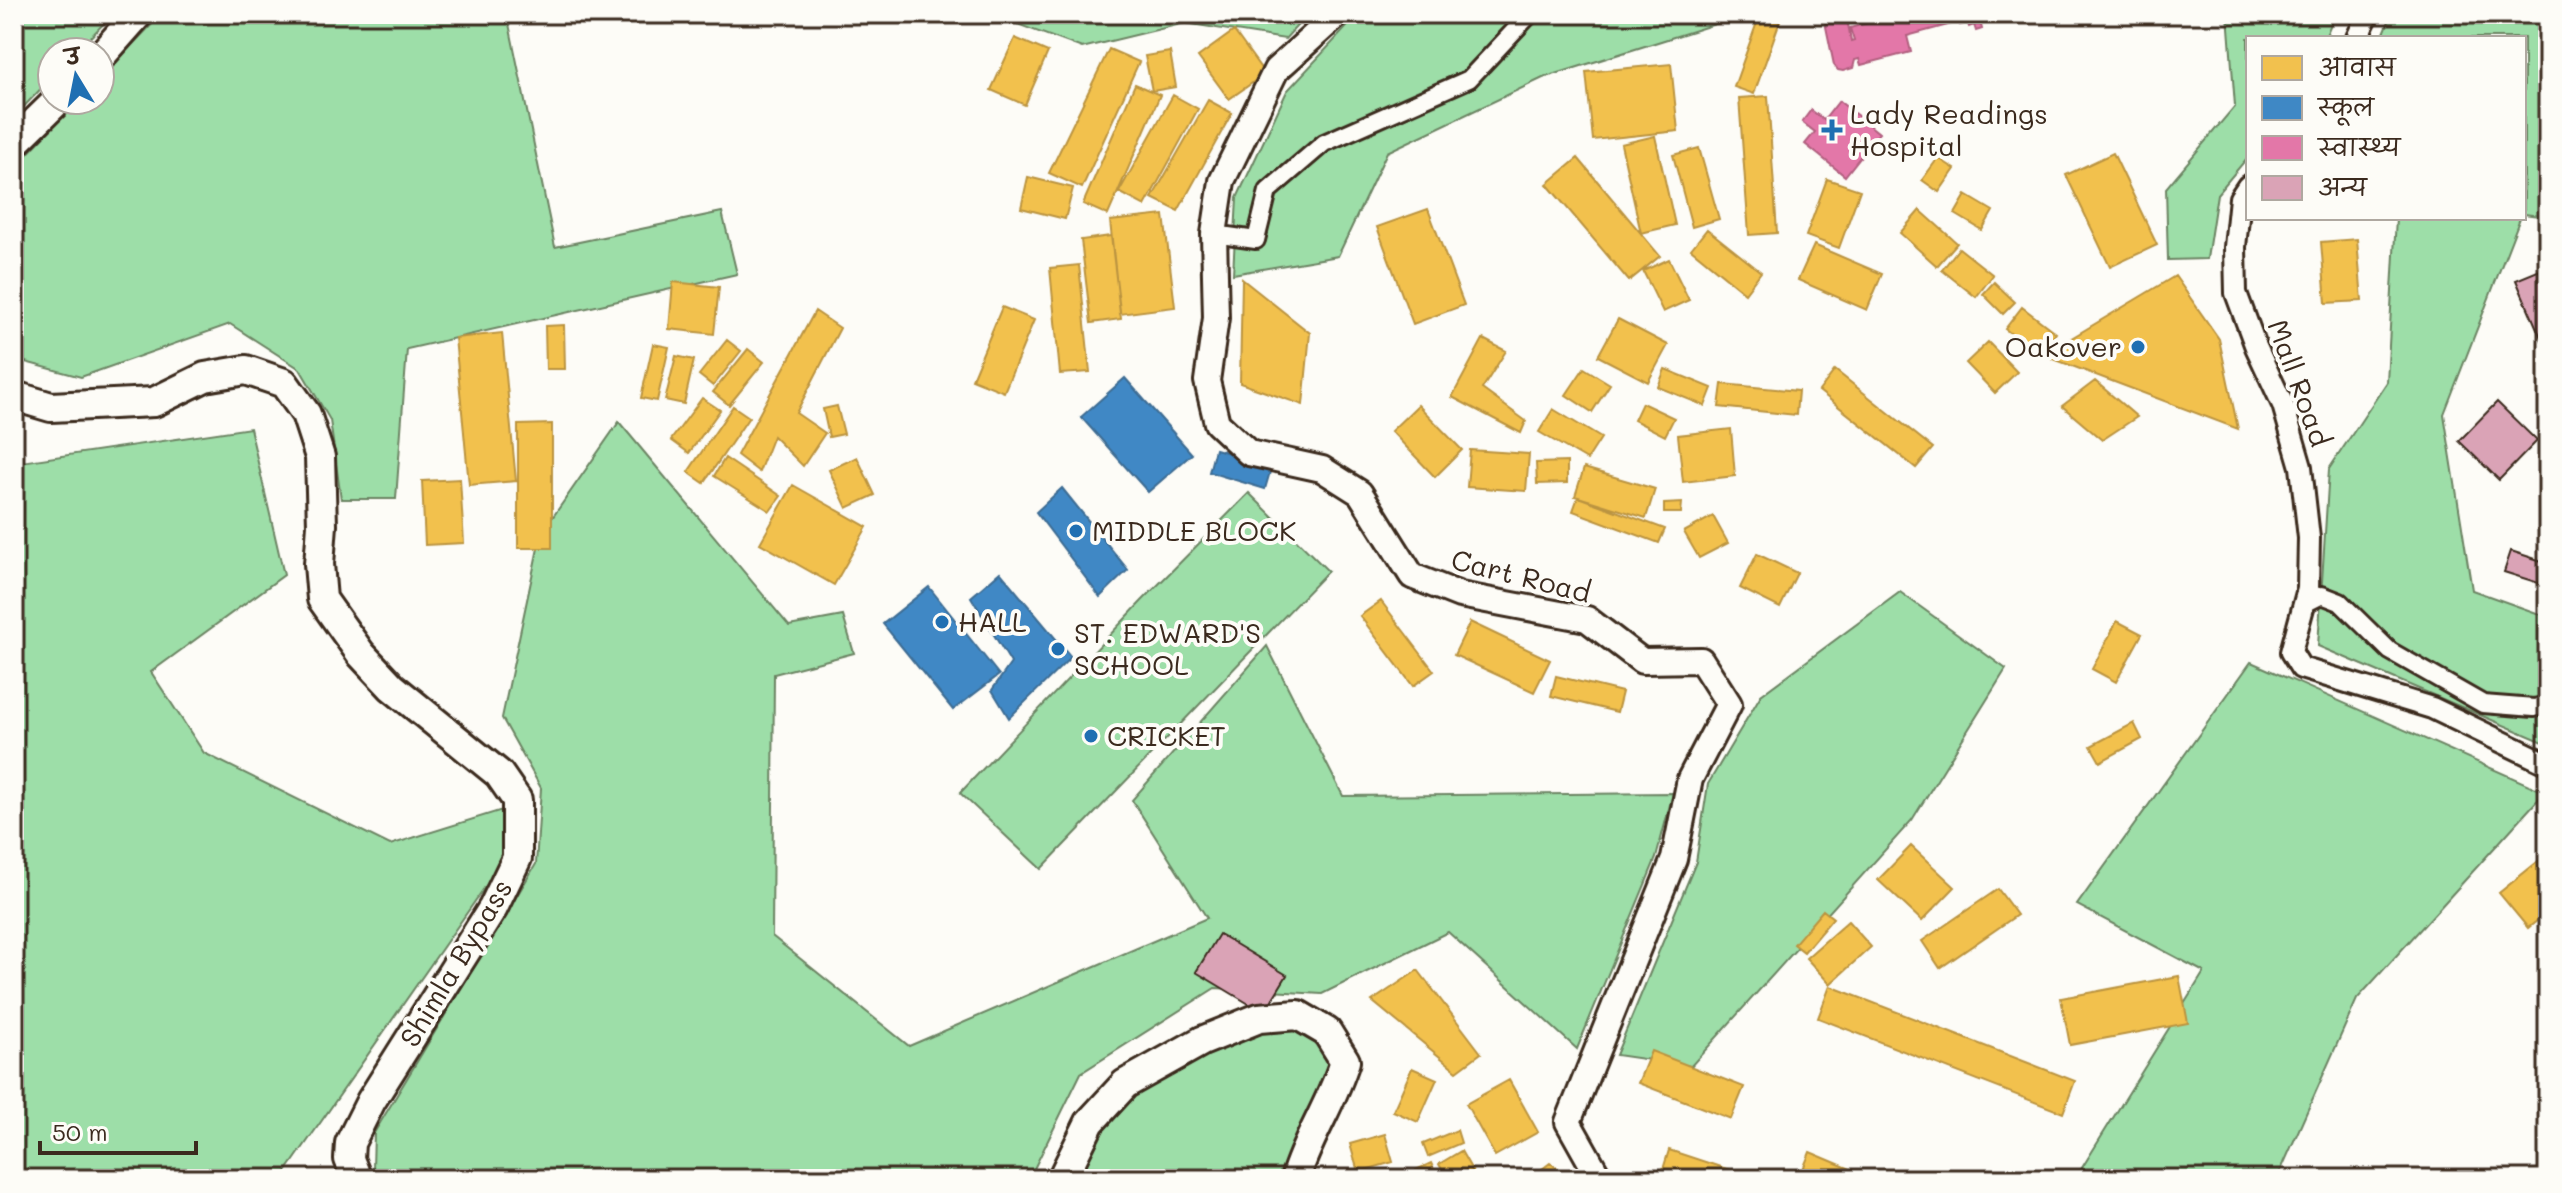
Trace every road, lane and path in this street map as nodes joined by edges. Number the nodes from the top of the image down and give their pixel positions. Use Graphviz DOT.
graph roads {
  1 [pos="138,14"];
  2 [pos="1338,14"];
  3 [pos="1530,14"];
  4 [pos="2368,14"];
  5 [pos="2358,36"];
  6 [pos="116,39"];
  7 [pos="42,116"];
  8 [pos="14,143"];
  9 [pos="2246,189"];
  10 [pos="1214,234"];
  11 [pos="14,396"];
  12 [pos="2304,604"];
  13 [pos="2548,705"];
  14 [pos="2548,764"];
  15 [pos="357,1179"];
  16 [pos="1062,1179"];
  17 [pos="1295,1179"];
  18 [pos="1600,1179"];
  1 -- 6 [label="highway"];
  2 -- 10 [label="main road, Cart Road"];
  3 -- 10 [label="street"];
  4 -- 5 [label="street"];
  7 -- 8 [label="highway"];
  9 -- 12 [label="street, Mall Road"];
  10 -- 18 [label="main road, Cart Road"];
  11 -- 15 [label="highway, Shimla Bypass"];
  12 -- 13 [label="street"];
  12 -- 14 [label="street, Mall Road"];
  16 -- 17 [label="highway"];
}
